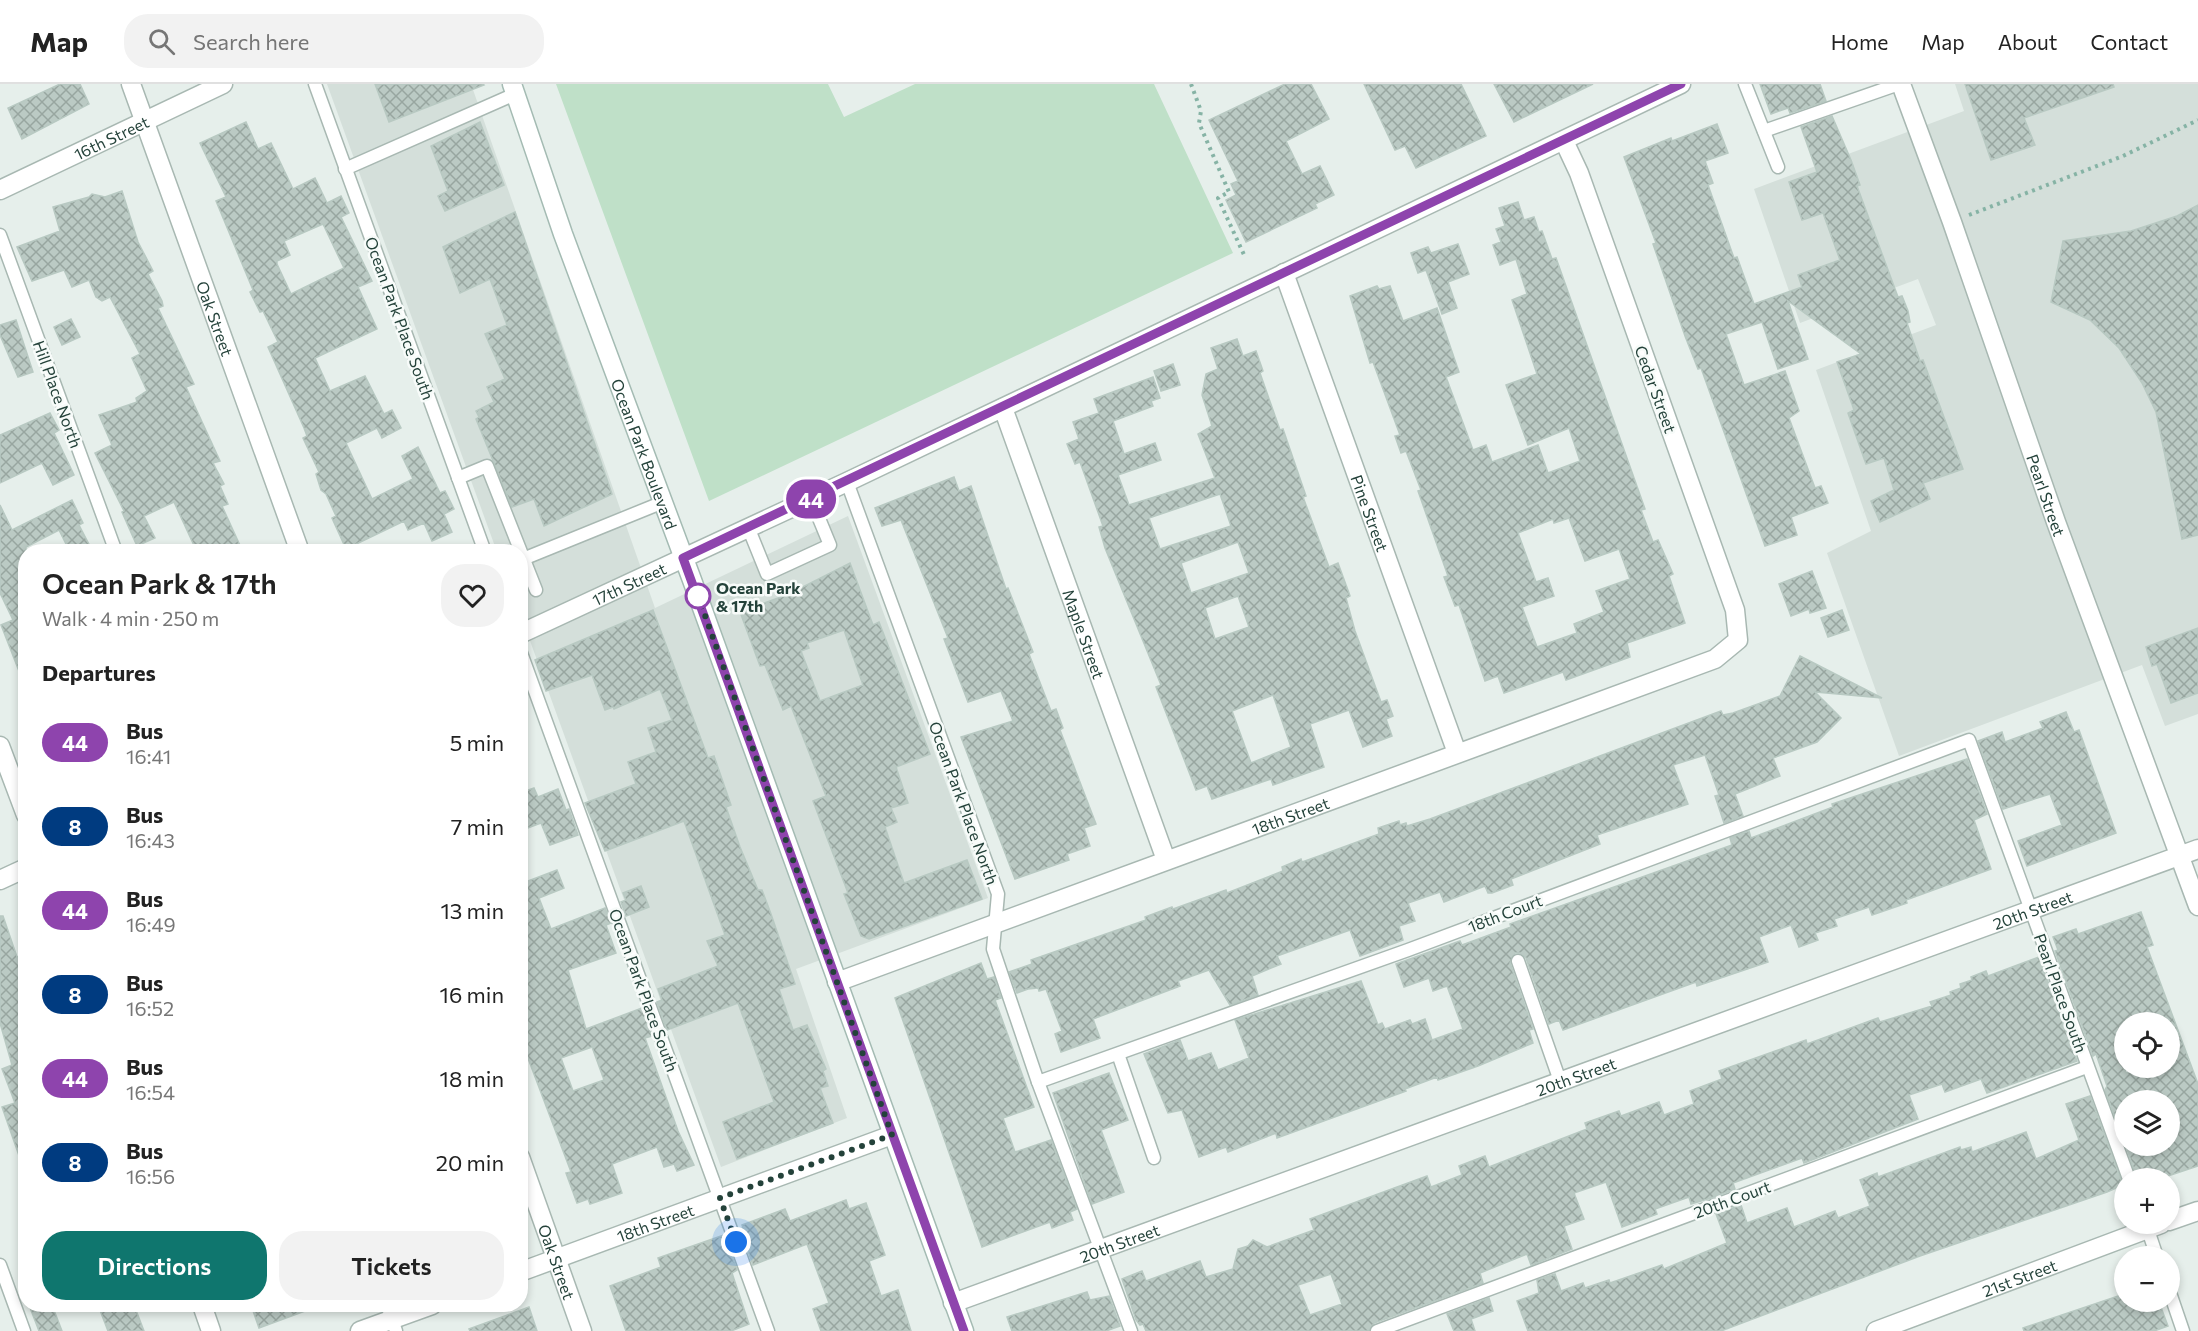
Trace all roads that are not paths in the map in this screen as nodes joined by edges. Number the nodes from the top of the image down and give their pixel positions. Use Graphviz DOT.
graph roads {
  1 [pos="131,84"];
  2 [pos="223,84"];
  3 [pos="315,84"];
  4 [pos="1681,84"];
  5 [pos="1745,84"];
  6 [pos="1900,84"];
  7 [pos="513,89"];
  8 [pos="144,121"];
  9 [pos="1764,131"];
  10 [pos="1564,141"];
  11 [pos="1778,167"];
  12 [pos="345,169"];
  13 [pos="0,190"];
  14 [pos="0,236"];
  15 [pos="1284,273"];
  16 [pos="1003,408"];
  17 [pos="458,478"];
  18 [pos="847,482"];
  19 [pos="811,499"];
  20 [pos="661,503"];
  21 [pos="748,527"];
  22 [pos="113,544"];
  23 [pos="297,544"];
  24 [pos="482,544"];
  25 [pos="517,544"];
  26 [pos="528,557"];
  27 [pos="683,558"];
  28 [pos="528,571"];
  29 [pos="536,590"];
  30 [pos="528,630"];
  31 [pos="1738,640"];
  32 [pos="528,672"];
  33 [pos="1969,740"];
  34 [pos="0,746"];
  35 [pos="1457,753"];
  36 [pos="18,794"];
  37 [pos="2198,849"];
  38 [pos="2180,856"];
  39 [pos="1166,860"];
  40 [pos="18,872"];
  41 [pos="0,880"];
  42 [pos="2198,906"];
  43 [pos="2030,910"];
  44 [pos="996,922"];
  45 [pos="1518,962"];
  46 [pos="837,982"];
  47 [pos="1118,1054"];
  48 [pos="2087,1067"];
  49 [pos="1560,1081"];
  50 [pos="1038,1082"];
  51 [pos="892,1135"];
  52 [pos="1154,1158"];
  53 [pos="2125,1168"];
  54 [pos="528,1179"];
  55 [pos="720,1198"];
  56 [pos="2198,1211"];
  57 [pos="2180,1217"];
  58 [pos="2130,1234"];
  59 [pos="1100,1247"];
  60 [pos="557,1258"];
  61 [pos="0,1265"];
  62 [pos="528,1269"];
  63 [pos="954,1303"];
  64 [pos="204,1312"];
  65 [pos="412,1312"];
  66 [pos="2177,1312"];
  67 [pos="391,1319"];
  68 [pos="24,1331"];
  69 [pos="211,1331"];
  70 [pos="360,1331"];
  71 [pos="582,1331"];
  72 [pos="768,1331"];
  73 [pos="964,1331"];
  74 [pos="1131,1331"];
  75 [pos="1377,1331"];
  76 [pos="1876,1331"];
  77 [pos="2183,1331"];
  1 -- 8 [label="street, Oak Street"];
  2 -- 8 [label="street, 16th Street"];
  3 -- 12 [label="lane, Ocean Park Place South"];
  4 -- 10 [label="street, 17th Street"];
  5 -- 9 [label="lane"];
  6 -- 9 [label="lane"];
  6 -- 38 [label="street, Pearl Street"];
  7 -- 12 [label="lane"];
  7 -- 20 [label="street, Ocean Park Boulevard"];
  8 -- 13 [label="street, 16th Street"];
  8 -- 23 [label="street, Oak Street"];
  9 -- 11 [label="lane"];
  10 -- 15 [label="street, 17th Street"];
  10 -- 31 [label="street, Cedar Street"];
  12 -- 17 [label="lane, Ocean Park Place South"];
  14 -- 22 [label="lane, Hill Place North"];
  15 -- 16 [label="street, 17th Street"];
  15 -- 35 [label="street, Pine Street"];
  16 -- 18 [label="street, 17th Street"];
  16 -- 39 [label="street, Maple Street"];
  17 -- 24 [label="lane, Ocean Park Place South"];
  17 -- 25 [label="lane"];
  18 -- 19 [label="street, 17th Street"];
  18 -- 44 [label="lane, Ocean Park Place North"];
  19 -- 21 [label="street, 17th Street"];
  19 -- 21 [label="lane"];
  20 -- 26 [label="lane"];
  20 -- 27 [label="street, Ocean Park Boulevard"];
  21 -- 27 [label="street, 17th Street"];
  27 -- 30 [label="street, 17th Street"];
  27 -- 46 [label="street, Ocean Park Boulevard"];
  28 -- 29 [label="lane"];
  31 -- 35 [label="street, 18th Street"];
  32 -- 55 [label="lane, Ocean Park Place South"];
  33 -- 43 [label="lane, Pearl Place South"];
  33 -- 47 [label="lane, 18th Court"];
  34 -- 36 [label="street"];
  35 -- 39 [label="street, 18th Street"];
  37 -- 38 [label="street, 20th Street"];
  38 -- 42 [label="street, Pearl Street"];
  38 -- 43 [label="street, 20th Street"];
  39 -- 44 [label="street, 18th Street"];
  40 -- 41 [label="street"];
  43 -- 48 [label="lane, Pearl Place South"];
  43 -- 49 [label="street, 20th Street"];
  44 -- 46 [label="street, 18th Street"];
  44 -- 50 [label="lane, Ocean Park Place North"];
  45 -- 49 [label="lane"];
  46 -- 51 [label="street, Ocean Park Boulevard"];
  47 -- 50 [label="lane, 18th Court"];
  47 -- 52 [label="lane"];
  48 -- 53 [label="lane, Pearl Place South"];
  48 -- 75 [label="lane, 20th Court"];
  49 -- 59 [label="street, 20th Street"];
  50 -- 59 [label="lane, Ocean Park Place North"];
  51 -- 55 [label="street, 18th Street"];
  51 -- 63 [label="street, Ocean Park Boulevard"];
  54 -- 60 [label="street, Oak Street"];
  55 -- 60 [label="street, 18th Street"];
  55 -- 72 [label="lane, Ocean Park Place South"];
  56 -- 57 [label="street"];
  58 -- 76 [label="street, 21st Street"];
  59 -- 63 [label="street, 20th Street"];
  59 -- 74 [label="lane, Ocean Park Place North"];
  60 -- 62 [label="street, 18th Street"];
  60 -- 71 [label="street, Oak Street"];
  61 -- 68 [label="lane"];
  63 -- 73 [label="street, Ocean Park Boulevard"];
  64 -- 69 [label="street"];
  65 -- 67 [label="street"];
  66 -- 77 [label="lane"];
  67 -- 70 [label="street"];
}
